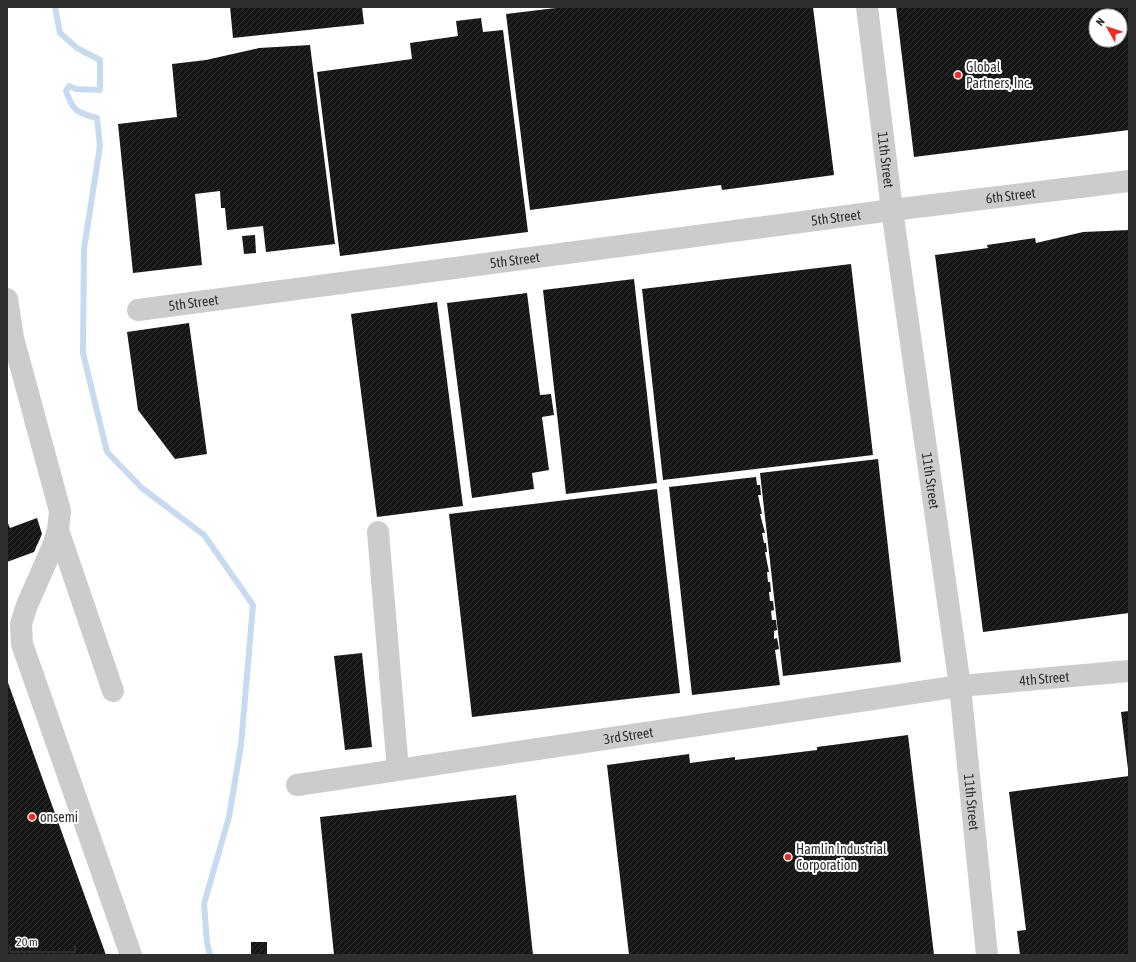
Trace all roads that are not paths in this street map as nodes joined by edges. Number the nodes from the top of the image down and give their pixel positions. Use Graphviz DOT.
graph roads {
  1 [pos="867,7"];
  2 [pos="1129,181"];
  3 [pos="892,210"];
  4 [pos="7,299"];
  5 [pos="138,310"];
  6 [pos="58,530"];
  7 [pos="378,532"];
  8 [pos="1129,671"];
  9 [pos="960,686"];
  10 [pos="114,691"];
  11 [pos="398,770"];
  12 [pos="297,785"];
  13 [pos="131,955"];
  14 [pos="987,955"];
  1 -- 3 [label="lane, 11th Street"];
  2 -- 3 [label="lane, 6th Street"];
  3 -- 5 [label="lane, 5th Street"];
  3 -- 9 [label="lane, 11th Street"];
  4 -- 6 [label="lane"];
  6 -- 10 [label="lane"];
  6 -- 13 [label="lane"];
  7 -- 11 [label="lane"];
  8 -- 9 [label="lane, 4th Street"];
  9 -- 11 [label="lane, 3rd Street"];
  9 -- 14 [label="lane, 11th Street"];
  11 -- 12 [label="lane, 3rd Street"];
}
